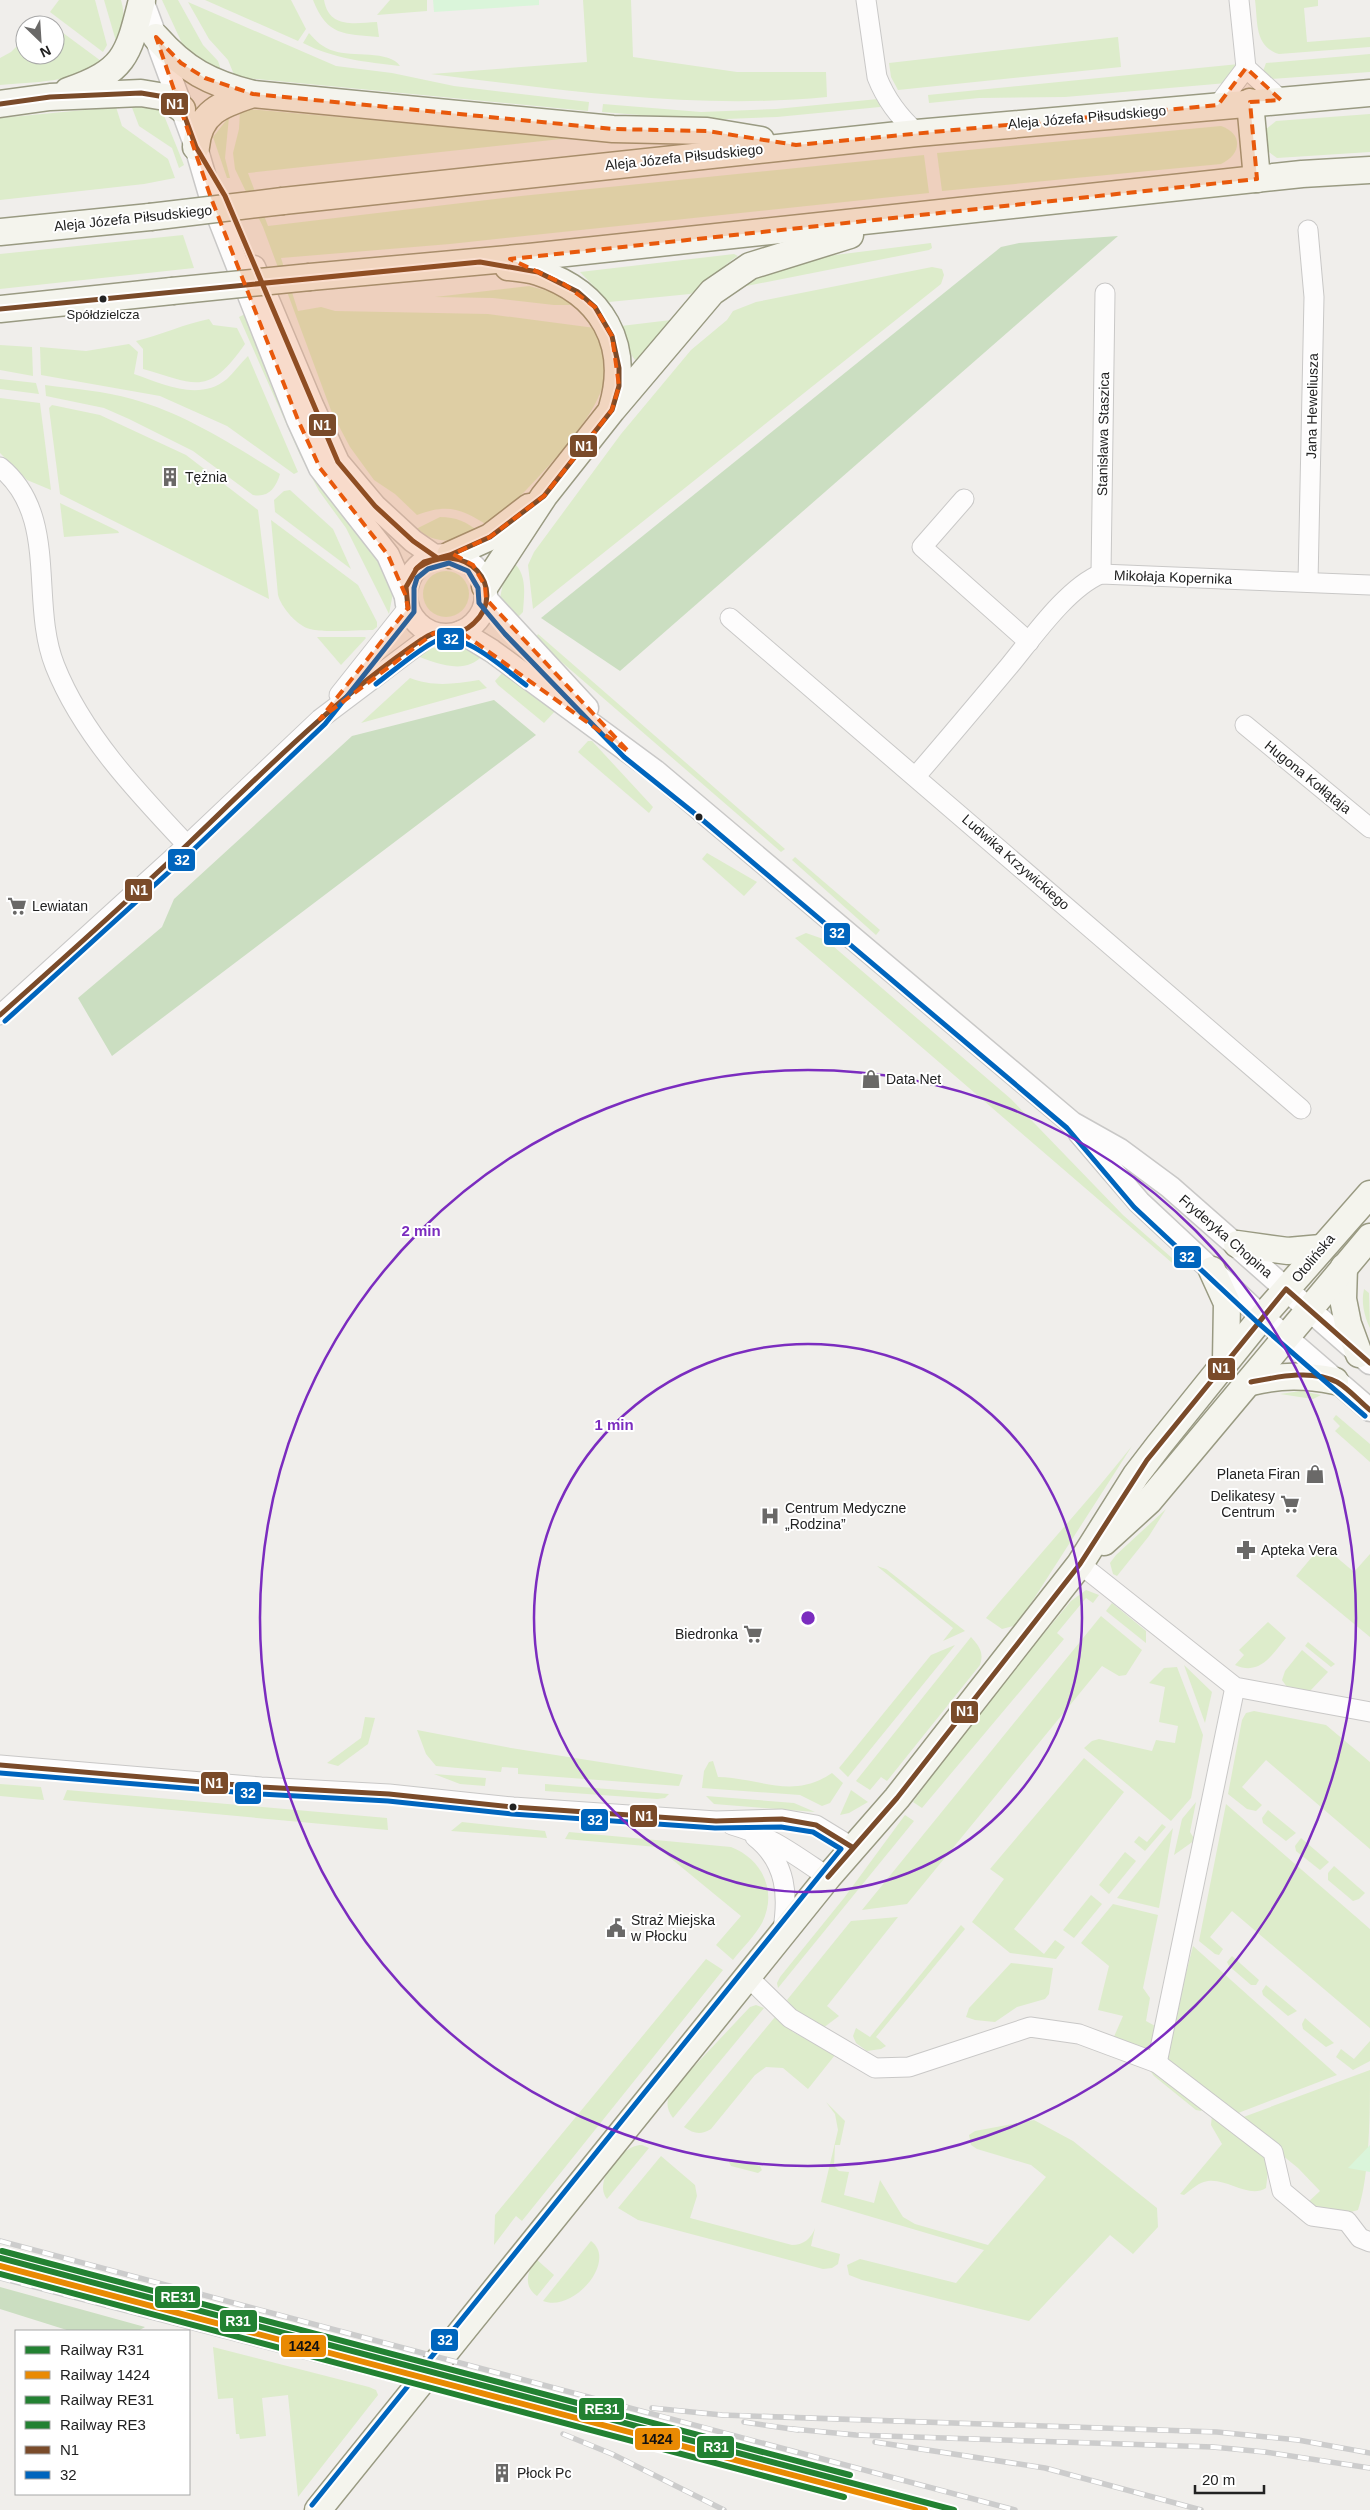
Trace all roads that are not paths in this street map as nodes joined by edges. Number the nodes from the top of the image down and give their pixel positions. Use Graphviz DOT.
graph roads {
  1 [pos="142,0"];
  2 [pos="866,0"];
  3 [pos="1239,0"];
  4 [pos="156,37"];
  5 [pos="1246,68"];
  6 [pos="1370,93"];
  7 [pos="253,94"];
  8 [pos="50,97"];
  9 [pos="1281,100"];
  10 [pos="1250,102"];
  11 [pos="0,104"];
  12 [pos="1218,105"];
  13 [pos="182,109"];
  14 [pos="917,133"];
  15 [pos="796,145"];
  16 [pos="196,147"];
  17 [pos="1370,170"];
  18 [pos="1257,179"];
  19 [pos="918,216"];
  20 [pos="1308,230"];
  21 [pos="0,232"];
  22 [pos="480,262"];
  23 [pos="1105,293"];
  24 [pos="0,309"];
  25 [pos="612,410"];
  26 [pos="0,467"];
  27 [pos="544,496"];
  28 [pos="964,500"];
  29 [pos="443,556"];
  30 [pos="1101,574"];
  31 [pos="1308,582"];
  32 [pos="1370,585"];
  33 [pos="485,592"];
  34 [pos="407,601"];
  35 [pos="730,618"];
  36 [pos="434,632"];
  37 [pos="461,632"];
  38 [pos="1029,642"];
  39 [pos="320,719"];
  40 [pos="1246,725"];
  41 [pos="628,752"];
  42 [pos="916,776"];
  43 [pos="1370,828"];
  44 [pos="187,845"];
  45 [pos="0,1015"];
  46 [pos="1301,1109"];
  47 [pos="1072,1123"];
  48 [pos="1370,1194"];
  49 [pos="1370,1237"];
  50 [pos="1237,1244"];
  51 [pos="1321,1248"];
  52 [pos="1344,1267"];
  53 [pos="1212,1270"];
  54 [pos="1286,1289"];
  55 [pos="1309,1309"];
  56 [pos="1262,1317"];
  57 [pos="1286,1337"];
  58 [pos="1365,1358"];
  59 [pos="1226,1361"];
  60 [pos="1335,1381"];
  61 [pos="1251,1382"];
  62 [pos="1370,1410"];
  63 [pos="1080,1564"];
  64 [pos="1234,1687"];
  65 [pos="1370,1712"];
  66 [pos="0,1765"];
  67 [pos="716,1821"];
  68 [pos="744,1829"];
  69 [pos="852,1847"];
  70 [pos="828,1877"];
  71 [pos="782,1934"];
  72 [pos="748,1977"];
  73 [pos="1157,2063"];
  74 [pos="1370,2242"];
  75 [pos="318,2510"];
  1 -- 4 [label="street"];
  1 -- 8 [label="main road"];
  2 -- 14 [label="street"];
  3 -- 5 [label="street"];
  4 -- 7 [label="main road"];
  4 -- 13 [label="street"];
  5 -- 9 [label="street"];
  5 -- 12 [label="street"];
  6 -- 9 [label="main road, Aleja Józefa Piłsudskiego"];
  7 -- 15 [label="main road"];
  7 -- 16 [label="main road"];
  8 -- 11 [label="main road"];
  8 -- 13 [label="main road"];
  9 -- 10 [label="main road, Aleja Józefa Piłsudskiego"];
  10 -- 12 [label="main road, Aleja Józefa Piłsudskiego"];
  10 -- 18 [label="main road"];
  12 -- 14 [label="main road, Aleja Józefa Piłsudskiego"];
  13 -- 16 [label="street"];
  14 -- 15 [label="main road, Aleja Józefa Piłsudskiego"];
  15 -- 21 [label="main road, Aleja Józefa Piłsudskiego, bridge"];
  16 -- 29 [label="street"];
  16 -- 34 [label="street"];
  17 -- 18 [label="main road"];
  18 -- 19 [label="main road"];
  19 -- 22 [label="main road"];
  19 -- 25 [label="main road"];
  20 -- 31 [label="street, Jana Heweliusza"];
  22 -- 24 [label="main road, bridge"];
  22 -- 25 [label="main road"];
  23 -- 30 [label="street, Stanisława Staszica"];
  25 -- 27 [label="main road"];
  26 -- 44 [label="street"];
  27 -- 29 [label="main road"];
  27 -- 33 [label="main road"];
  28 -- 38 [label="street"];
  29 -- 33 [label="street"];
  29 -- 34 [label="street"];
  30 -- 31 [label="street, Mikołaja Kopernika"];
  30 -- 38 [label="street, Mikołaja Kopernika"];
  31 -- 32 [label="street, Mikołaja Kopernika"];
  33 -- 37 [label="street"];
  33 -- 41 [label="street, Fryderyka Chopina"];
  34 -- 36 [label="street"];
  34 -- 39 [label="street"];
  35 -- 42 [label="street, Ludwika Krzywickiego"];
  36 -- 37 [label="street"];
  36 -- 39 [label="street"];
  37 -- 41 [label="street, Fryderyka Chopina"];
  38 -- 42 [label="street, Mikołaja Kopernika"];
  39 -- 44 [label="street"];
  40 -- 43 [label="street, Hugona Kołłątaja"];
  41 -- 47 [label="street, Fryderyka Chopina"];
  42 -- 46 [label="street, Ludwika Krzywickiego"];
  44 -- 45 [label="street"];
  47 -- 50 [label="street, Fryderyka Chopina"];
  47 -- 53 [label="street, Fryderyka Chopina"];
  48 -- 51 [label="main road, Otolińska"];
  49 -- 52 [label="main road, Otolińska"];
  50 -- 51 [label="main road"];
  50 -- 54 [label="street, Fryderyka Chopina"];
  51 -- 54 [label="main road, Otolińska"];
  52 -- 55 [label="main road, Otolińska"];
  52 -- 58 [label="main road"];
  53 -- 56 [label="street, Fryderyka Chopina"];
  53 -- 59 [label="main road"];
  54 -- 55 [label="street, Fryderyka Chopina"];
  54 -- 56 [label="main road, Otolińska"];
  55 -- 57 [label="main road, Otolińska"];
  55 -- 58 [label="street, Fryderyka Chopina"];
  56 -- 57 [label="street, Fryderyka Chopina"];
  56 -- 59 [label="main road, Otolińska"];
  57 -- 60 [label="street, Fryderyka Chopina"];
  57 -- 61 [label="main road, Otolińska"];
  59 -- 63 [label="main road, Otolińska"];
  60 -- 61 [label="main road"];
  60 -- 62 [label="street, Fryderyka Chopina"];
  61 -- 63 [label="main road, Otolińska"];
  63 -- 64 [label="street"];
  63 -- 69 [label="main road, Otolińska"];
  64 -- 65 [label="street"];
  64 -- 73 [label="street"];
  66 -- 67 [label="street"];
  67 -- 68 [label="street"];
  67 -- 69 [label="street"];
  68 -- 70 [label="street"];
  68 -- 71 [label="street"];
  69 -- 70 [label="main road, Otolińska"];
  70 -- 71 [label="main road, Otolińska"];
  71 -- 72 [label="main road, Otolińska"];
  72 -- 73 [label="street"];
  72 -- 75 [label="main road, Otolińska"];
  73 -- 74 [label="street"];
}
